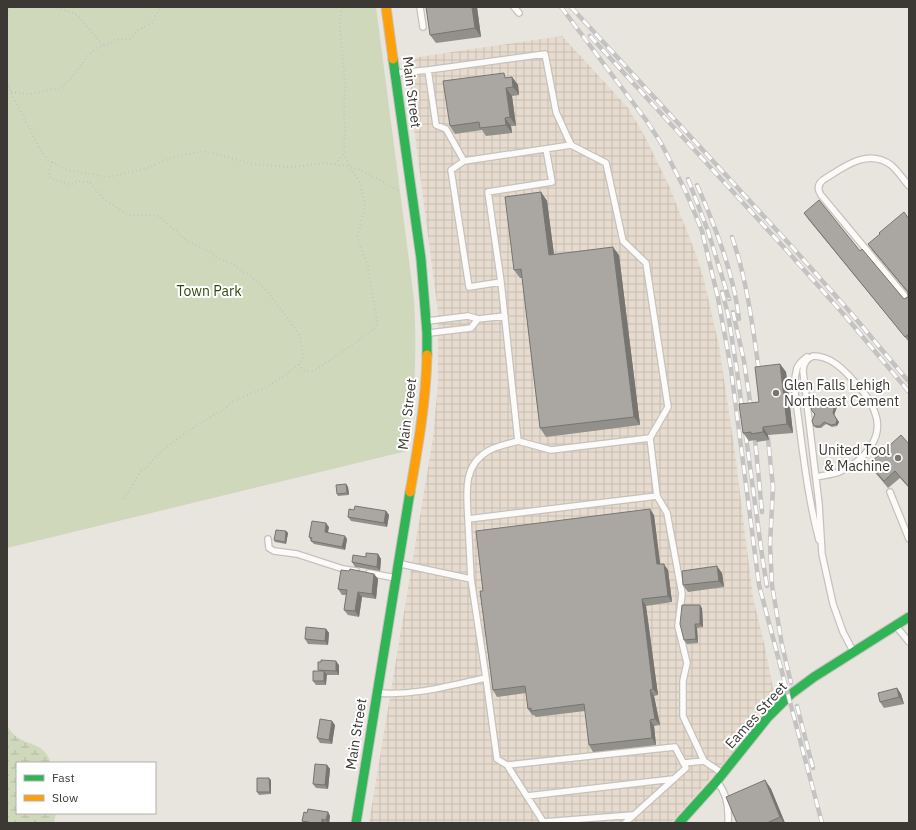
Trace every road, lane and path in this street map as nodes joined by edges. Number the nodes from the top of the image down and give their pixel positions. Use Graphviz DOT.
graph roads {
  1 [pos="9,7"];
  2 [pos="57,7"];
  3 [pos="162,7"];
  4 [pos="343,7"];
  5 [pos="386,7"];
  6 [pos="420,7"];
  7 [pos="514,7"];
  8 [pos="519,13"];
  9 [pos="7,19"];
  10 [pos="423,27"];
  11 [pos="102,46"];
  12 [pos="428,70"];
  13 [pos="396,73"];
  14 [pos="7,82"];
  15 [pos="11,92"];
  16 [pos="570,145"];
  17 [pos="546,149"];
  18 [pos="344,154"];
  19 [pos="464,161"];
  20 [pos="53,162"];
  21 [pos="335,164"];
  22 [pos="350,168"];
  23 [pos="909,186"];
  24 [pos="412,198"];
  25 [pos="501,282"];
  26 [pos="909,302"];
  27 [pos="505,316"];
  28 [pos="478,319"];
  29 [pos="426,322"];
  30 [pos="427,333"];
  31 [pos="813,356"];
  32 [pos="299,364"];
  33 [pos="650,438"];
  34 [pos="518,441"];
  35 [pos="816,476"];
  36 [pos="890,492"];
  37 [pos="657,496"];
  38 [pos="123,500"];
  39 [pos="468,519"];
  40 [pos="268,539"];
  41 [pos="909,539"];
  42 [pos="822,554"];
  43 [pos="398,564"];
  44 [pos="396,578"];
  45 [pos="471,579"];
  46 [pos="909,617"];
  47 [pos="896,626"];
  48 [pos="909,642"];
  49 [pos="854,653"];
  50 [pos="486,678"];
  51 [pos="377,692"];
  52 [pos="704,762"];
  53 [pos="684,763"];
  54 [pos="507,765"];
  55 [pos="723,774"];
  56 [pos="674,779"];
  57 [pos="716,782"];
  58 [pos="527,796"];
  59 [pos="633,816"];
  60 [pos="544,822"];
  61 [pos="356,823"];
  62 [pos="625,823"];
  63 [pos="679,823"];
  64 [pos="728,823"];
  1 -- 9 [label="path"];
  2 -- 11 [label="path"];
  3 -- 11 [label="path"];
  4 -- 18 [label="path"];
  5 -- 13 [label="main road, Main Street"];
  6 -- 10 [label="lane"];
  7 -- 8 [label="lane"];
  11 -- 15 [label="path"];
  12 -- 13 [label="lane"];
  12 -- 16 [label="lane"];
  12 -- 19 [label="lane"];
  13 -- 24 [label="main road, Main Street"];
  14 -- 15 [label="path"];
  15 -- 20 [label="path"];
  16 -- 17 [label="lane"];
  16 -- 33 [label="lane"];
  17 -- 19 [label="lane"];
  17 -- 25 [label="lane"];
  18 -- 21 [label="path"];
  18 -- 22 [label="path"];
  19 -- 25 [label="lane"];
  20 -- 21 [label="path"];
  20 -- 32 [label="path"];
  21 -- 22 [label="path"];
  22 -- 24 [label="path"];
  22 -- 32 [label="path"];
  23 -- 26 [label="lane"];
  24 -- 29 [label="main road, Main Street"];
  25 -- 27 [label="lane"];
  27 -- 28 [label="lane"];
  27 -- 34 [label="lane"];
  28 -- 29 [label="lane"];
  28 -- 30 [label="lane"];
  29 -- 30 [label="main road, Main Street"];
  30 -- 43 [label="main road, Main Street"];
  31 -- 35 [label="lane"];
  31 -- 35 [label="lane"];
  31 -- 42 [label="lane"];
  32 -- 38 [label="path"];
  33 -- 34 [label="lane"];
  33 -- 37 [label="lane"];
  34 -- 39 [label="lane"];
  35 -- 42 [label="lane"];
  36 -- 41 [label="lane"];
  37 -- 39 [label="lane"];
  37 -- 52 [label="lane"];
  39 -- 45 [label="lane"];
  40 -- 44 [label="lane"];
  42 -- 49 [label="lane"];
  43 -- 44 [label="main road, Main Street"];
  43 -- 45 [label="lane"];
  44 -- 51 [label="main road, Main Street"];
  45 -- 50 [label="lane"];
  46 -- 47 [label="main road, Eames Street"];
  47 -- 48 [label="lane"];
  47 -- 49 [label="main road, Eames Street"];
  49 -- 55 [label="main road, Eames Street"];
  50 -- 51 [label="lane"];
  50 -- 54 [label="lane"];
  51 -- 61 [label="main road, Main Street"];
  52 -- 53 [label="lane"];
  52 -- 55 [label="lane"];
  53 -- 54 [label="lane"];
  53 -- 56 [label="lane"];
  54 -- 58 [label="lane"];
  55 -- 57 [label="main road, Eames Street"];
  56 -- 58 [label="lane"];
  56 -- 59 [label="lane"];
  57 -- 63 [label="main road, Eames Street"];
  57 -- 64 [label="lane"];
  58 -- 60 [label="lane"];
  59 -- 60 [label="lane"];
  59 -- 62 [label="lane"];
}
